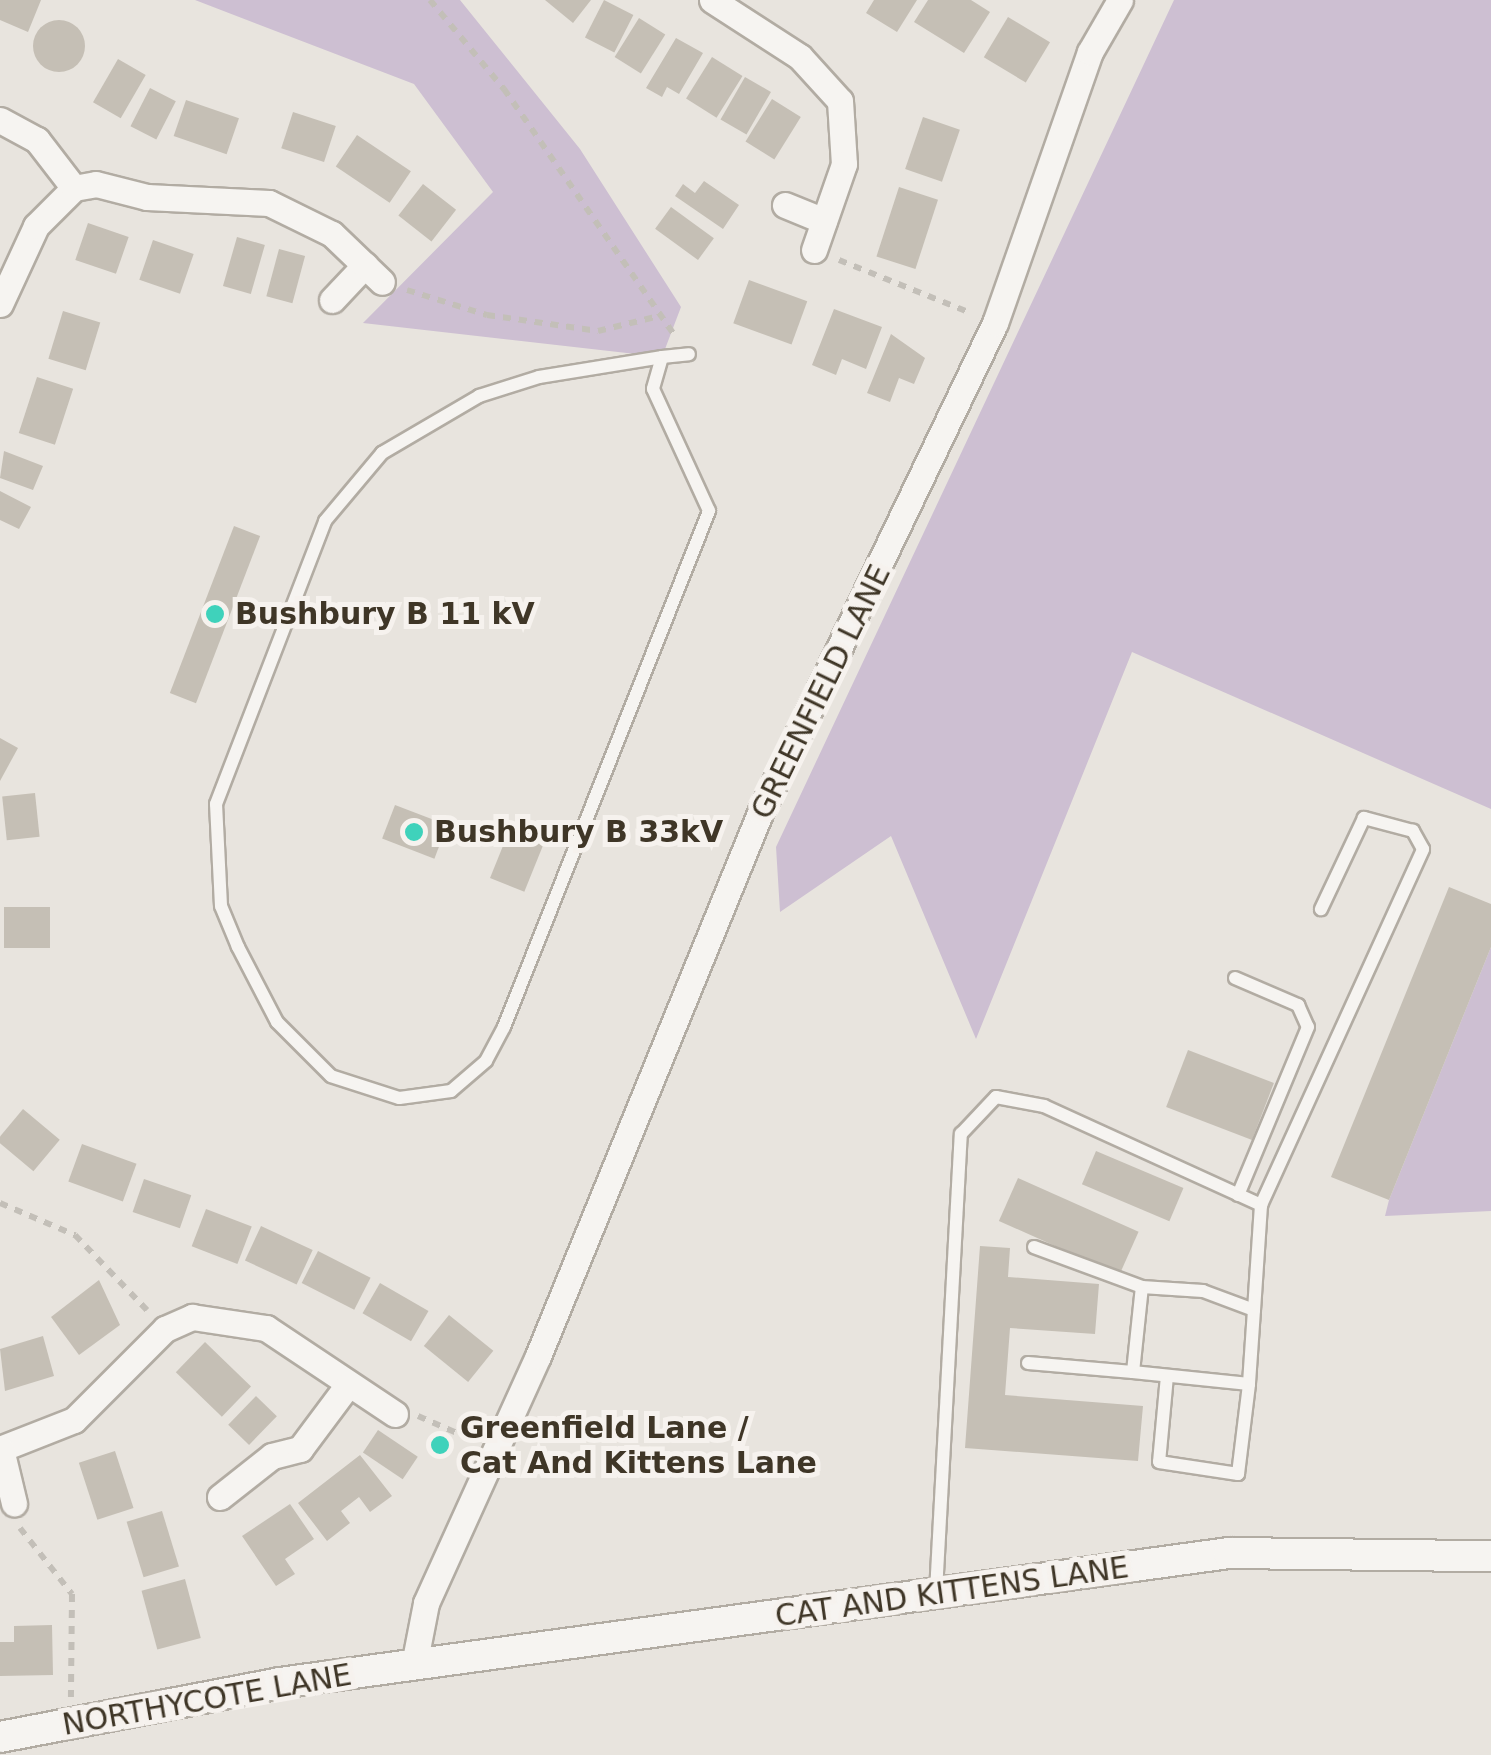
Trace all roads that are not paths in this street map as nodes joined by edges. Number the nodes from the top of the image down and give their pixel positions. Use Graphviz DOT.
graph roads {
  1 [pos="712,0"];
  2 [pos="1120,0"];
  3 [pos="0,120"];
  4 [pos="74,188"];
  5 [pos="785,205"];
  6 [pos="824,221"];
  7 [pos="814,250"];
  8 [pos="332,300"];
  9 [pos="0,304"];
  10 [pos="690,354"];
  11 [pos="662,356"];
  12 [pos="1321,909"];
  13 [pos="1235,978"];
  14 [pos="1238,1195"];
  15 [pos="1261,1205"];
  16 [pos="1034,1247"];
  17 [pos="1142,1286"];
  18 [pos="1254,1310"];
  19 [pos="1028,1363"];
  20 [pos="1133,1372"];
  21 [pos="1167,1376"];
  22 [pos="1249,1384"];
  23 [pos="348,1386"];
  24 [pos="395,1414"];
  25 [pos="0,1449"];
  26 [pos="220,1497"];
  27 [pos="14,1503"];
  28 [pos="1491,1556"];
  29 [pos="936,1594"];
  30 [pos="414,1665"];
  31 [pos="14,1742"];
  1 -- 6 [label="street"];
  2 -- 30 [label="street, GREENFIELD LANE"];
  3 -- 4 [label="street"];
  4 -- 8 [label="street"];
  4 -- 9 [label="street"];
  5 -- 6 [label="street"];
  6 -- 7 [label="street"];
  10 -- 11 [label="lane"];
  11 -- 11 [label="lane"];
  12 -- 15 [label="lane"];
  13 -- 14 [label="lane"];
  14 -- 15 [label="lane"];
  14 -- 29 [label="lane"];
  15 -- 18 [label="lane"];
  16 -- 17 [label="lane"];
  17 -- 18 [label="lane"];
  17 -- 20 [label="lane"];
  18 -- 22 [label="lane"];
  19 -- 20 [label="lane"];
  20 -- 21 [label="lane"];
  21 -- 22 [label="lane"];
  21 -- 22 [label="lane"];
  23 -- 24 [label="street"];
  23 -- 25 [label="street"];
  23 -- 26 [label="street"];
  25 -- 27 [label="street"];
  28 -- 29 [label="street, CAT AND KITTENS LANE"];
  29 -- 30 [label="street, CAT AND KITTENS LANE"];
  30 -- 31 [label="street, NORTHYCOTE LANE"];
}
